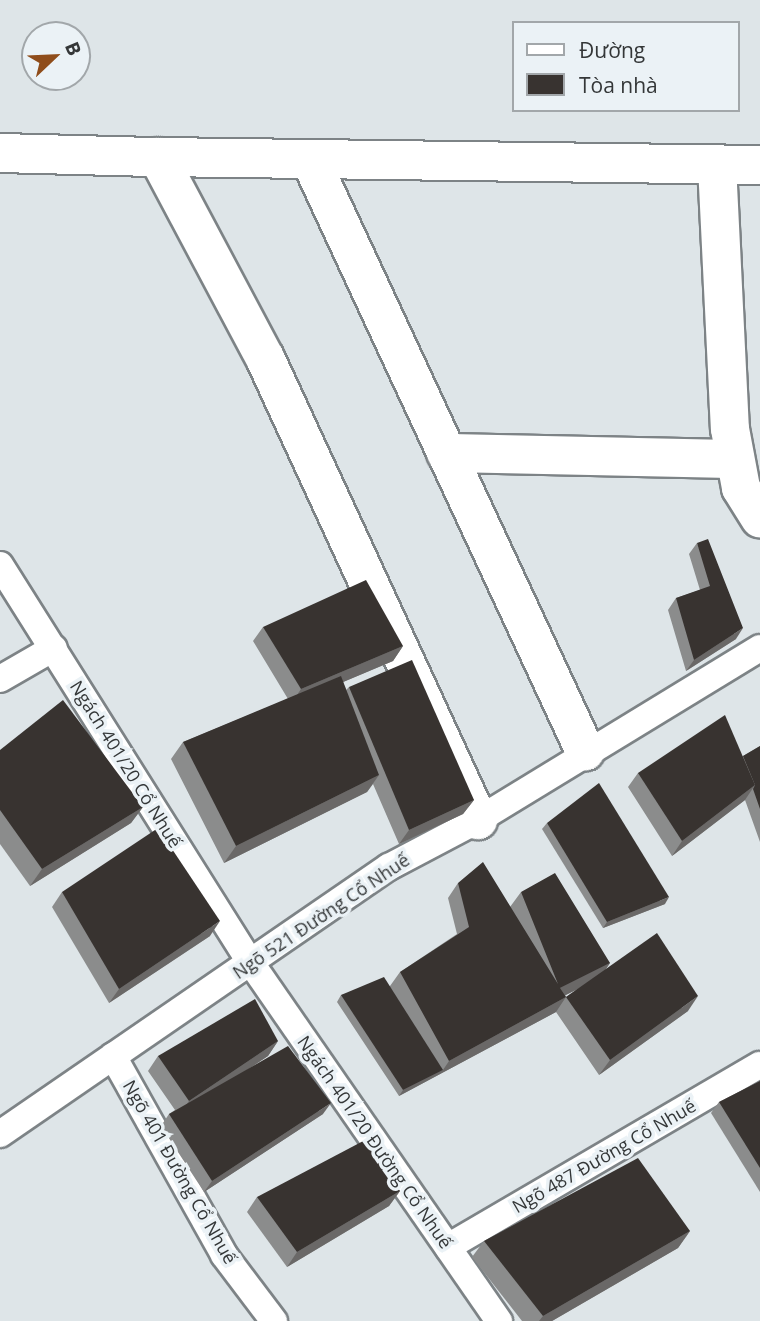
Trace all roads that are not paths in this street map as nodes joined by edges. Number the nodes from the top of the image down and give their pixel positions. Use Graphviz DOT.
graph roads {
  1 [pos="0,153"];
  2 [pos="158,157"];
  3 [pos="311,161"];
  4 [pos="718,165"];
  5 [pos="760,165"];
  6 [pos="446,453"];
  7 [pos="735,459"];
  8 [pos="760,519"];
  9 [pos="0,565"];
  10 [pos="54,648"];
  11 [pos="760,648"];
  12 [pos="0,680"];
  13 [pos="585,751"];
  14 [pos="478,820"];
  15 [pos="251,963"];
  16 [pos="113,1056"];
  17 [pos="760,1065"];
  18 [pos="0,1134"];
  19 [pos="448,1247"];
  20 [pos="274,1321"];
  21 [pos="499,1321"];
  1 -- 2 [label="street"];
  2 -- 3 [label="street"];
  2 -- 14 [label="street"];
  3 -- 4 [label="street"];
  3 -- 6 [label="street"];
  4 -- 5 [label="street"];
  4 -- 7 [label="street"];
  6 -- 7 [label="street"];
  6 -- 13 [label="street"];
  7 -- 8 [label="street"];
  9 -- 10 [label="lane, Ngách 401/20 Cổ Nhuế"];
  10 -- 12 [label="lane"];
  10 -- 15 [label="lane, Ngách 401/20 Cổ Nhuế"];
  11 -- 13 [label="lane, Ngõ 521 Đường Cổ Nhuế"];
  13 -- 14 [label="lane, Ngõ 521 Đường Cổ Nhuế"];
  14 -- 15 [label="lane, Ngõ 521 Đường Cổ Nhuế"];
  15 -- 16 [label="lane, Ngõ 521 Đường Cổ Nhuế"];
  15 -- 19 [label="lane, Ngách 401/20 Đường Cổ Nhuế"];
  16 -- 18 [label="lane, Ngõ 521 Đường Cổ Nhuế"];
  16 -- 20 [label="lane, Ngõ 401 Đường Cổ Nhuế"];
  17 -- 19 [label="lane, Ngõ 487 Đường Cổ Nhuế"];
  19 -- 21 [label="lane, Ngách 401/20 Đường Cổ Nhuế"];
}
